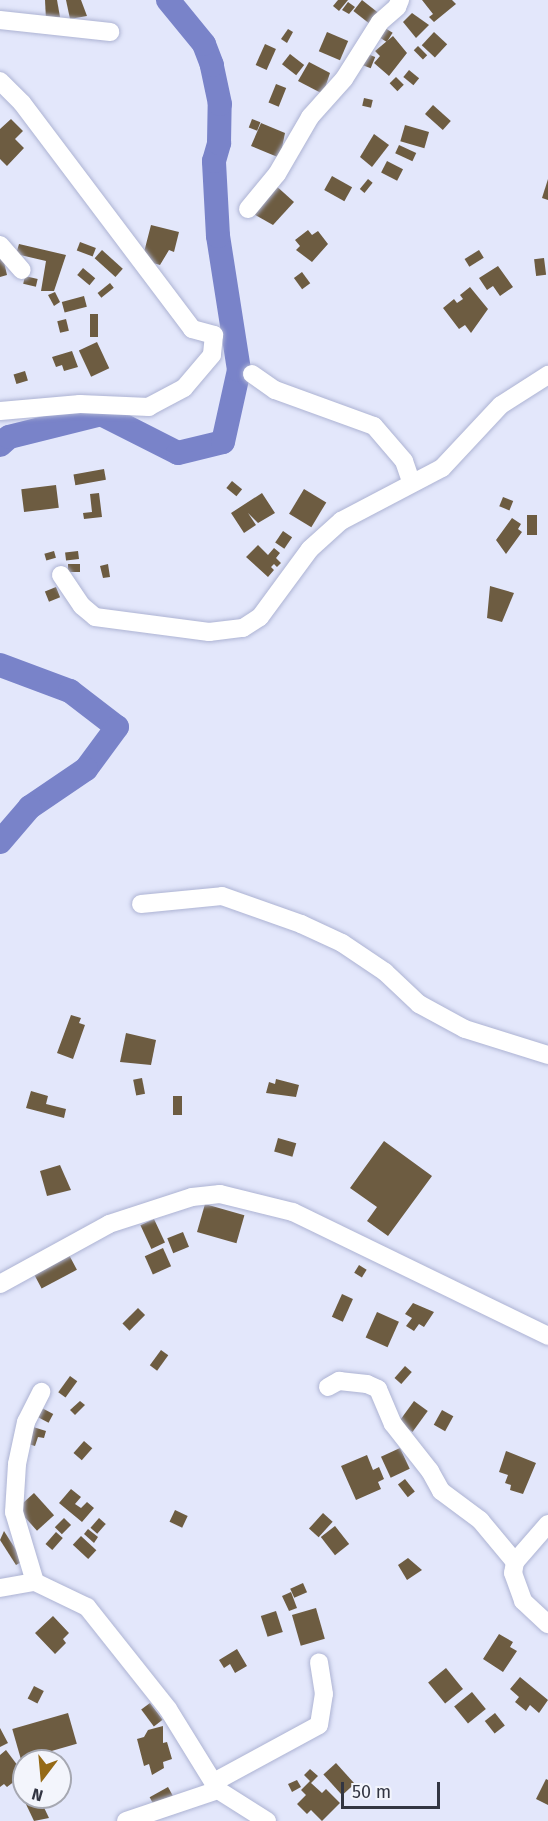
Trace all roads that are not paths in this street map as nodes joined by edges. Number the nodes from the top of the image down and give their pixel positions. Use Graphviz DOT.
graph roads {
  1 [pos="400,0"];
  2 [pos="0,20"];
  3 [pos="110,32"];
  4 [pos="0,81"];
  5 [pos="248,209"];
  6 [pos="0,245"];
  7 [pos="22,270"];
  8 [pos="252,374"];
  9 [pos="548,375"];
  10 [pos="0,411"];
  11 [pos="411,481"];
  12 [pos="61,575"];
  13 [pos="141,904"];
  14 [pos="548,1055"];
  15 [pos="0,1284"];
  16 [pos="548,1336"];
  17 [pos="328,1387"];
  18 [pos="41,1392"];
  19 [pos="548,1524"];
  20 [pos="515,1562"];
  21 [pos="35,1582"];
  22 [pos="0,1588"];
  23 [pos="548,1624"];
  24 [pos="319,1662"];
  25 [pos="216,1786"];
  26 [pos="126,1821"];
  27 [pos="267,1821"];
  1 -- 5 [label="street"];
  2 -- 3 [label="street"];
  4 -- 10 [label="street"];
  6 -- 7 [label="street"];
  8 -- 11 [label="street"];
  9 -- 11 [label="street"];
  11 -- 12 [label="street"];
  13 -- 14 [label="street"];
  15 -- 16 [label="street"];
  17 -- 20 [label="street"];
  18 -- 21 [label="street"];
  19 -- 20 [label="street"];
  20 -- 23 [label="street"];
  21 -- 22 [label="street"];
  21 -- 25 [label="street"];
  24 -- 25 [label="street"];
  25 -- 26 [label="street"];
  25 -- 27 [label="street"];
}
